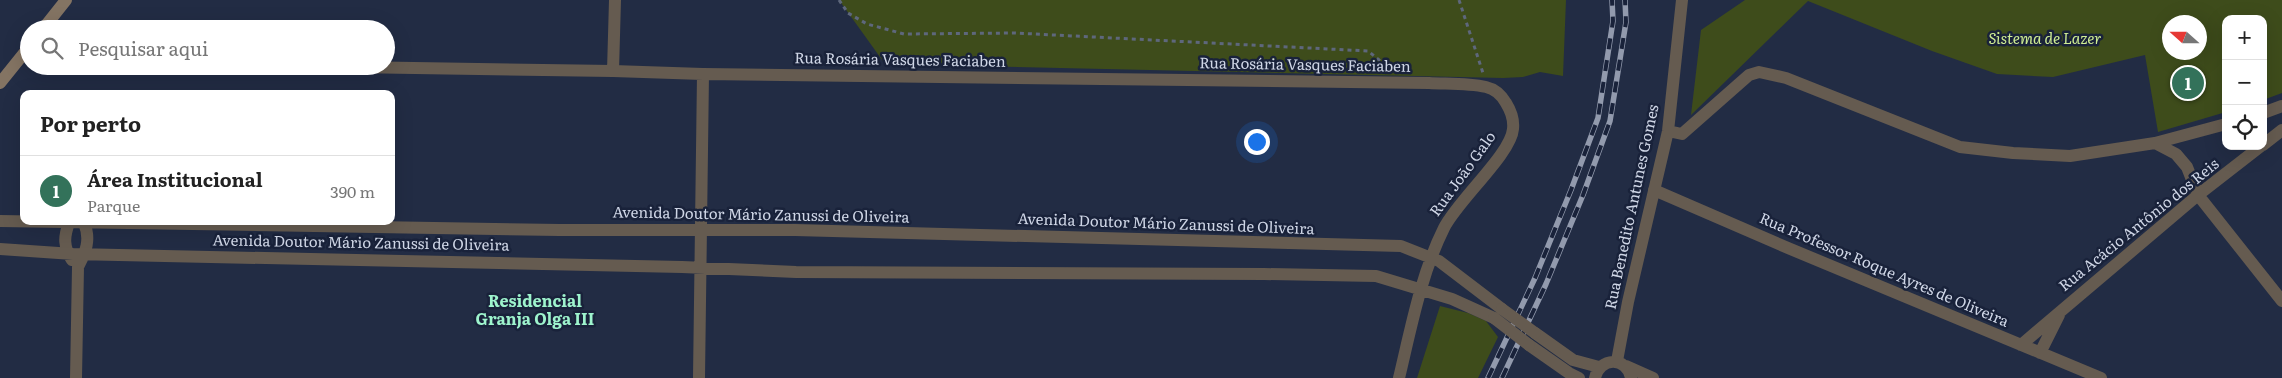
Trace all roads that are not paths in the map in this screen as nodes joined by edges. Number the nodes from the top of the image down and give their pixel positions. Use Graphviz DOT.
graph roads {
  1 [pos="66,0"];
  2 [pos="615,0"];
  3 [pos="1682,0"];
  4 [pos="50,20"];
  5 [pos="20,58"];
  6 [pos="395,68"];
  7 [pos="613,71"];
  8 [pos="703,74"];
  9 [pos="0,83"];
  10 [pos="1506,104"];
  11 [pos="2282,106"];
  12 [pos="2267,112"];
  13 [pos="2222,125"];
  14 [pos="2282,130"];
  15 [pos="1668,131"];
  16 [pos="2267,141"];
  17 [pos="2155,143"];
  18 [pos="2256,150"];
  19 [pos="1654,190"];
  20 [pos="2198,195"];
  21 [pos="0,221"];
  22 [pos="20,221"];
  23 [pos="68,225"];
  24 [pos="85,225"];
  25 [pos="238,225"];
  26 [pos="702,231"];
  27 [pos="0,249"];
  28 [pos="67,253"];
  29 [pos="85,254"];
  30 [pos="1432,258"];
  31 [pos="78,267"];
  32 [pos="702,267"];
  33 [pos="1422,290"];
  34 [pos="2282,301"];
  35 [pos="2061,310"];
  36 [pos="1498,314"];
  37 [pos="2021,344"];
  38 [pos="2040,353"];
  39 [pos="1624,368"];
  40 [pos="1597,372"];
  41 [pos="76,378"];
  42 [pos="699,378"];
  43 [pos="1398,378"];
  44 [pos="1579,378"];
  45 [pos="1654,378"];
  46 [pos="2101,378"];
  1 -- 4 [label="street"];
  2 -- 7 [label="street"];
  3 -- 15 [label="street, Rua Benedito Antunes Gomes"];
  5 -- 9 [label="street"];
  6 -- 7 [label="street, Rua Rosária Vasques Faciaben"];
  7 -- 8 [label="street, Rua Rosária Vasques Faciaben"];
  8 -- 10 [label="street, Rua Rosária Vasques Faciaben"];
  8 -- 26 [label="street"];
  10 -- 30 [label="street, Rua João Galo"];
  11 -- 12 [label="street"];
  13 -- 17 [label="street"];
  14 -- 16 [label="street, Rua Acácio Antônio dos Reis"];
  15 -- 17 [label="street"];
  15 -- 19 [label="street, Rua Benedito Antunes Gomes"];
  17 -- 20 [label="street"];
  18 -- 20 [label="street, Rua Acácio Antônio dos Reis"];
  19 -- 37 [label="street, Rua Professor Roque Ayres de Oliveira"];
  19 -- 39 [label="street, Rua Benedito Antunes Gomes"];
  20 -- 34 [label="street"];
  20 -- 35 [label="street, Rua Acácio Antônio dos Reis"];
  21 -- 22 [label="street, Avenida Doutor Mário Zanussi de Oliveira"];
  23 -- 28 [label="street"];
  24 -- 29 [label="street"];
  25 -- 26 [label="street, Avenida Doutor Mário Zanussi de Oliveira"];
  26 -- 30 [label="street, Avenida Doutor Mário Zanussi de Oliveira"];
  26 -- 32 [label="street"];
  27 -- 28 [label="street, Avenida Doutor Mário Zanussi de Oliveira"];
  28 -- 29 [label="street, Avenida Doutor Mário Zanussi de Oliveira"];
  28 -- 31 [label="street"];
  29 -- 31 [label="street"];
  29 -- 32 [label="street, Avenida Doutor Mário Zanussi de Oliveira"];
  30 -- 33 [label="street, Rua João Galo"];
  30 -- 36 [label="street, Avenida Doutor Mário Zanussi de Oliveira"];
  31 -- 41 [label="street"];
  32 -- 33 [label="street, Avenida Doutor Mário Zanussi de Oliveira"];
  32 -- 42 [label="street"];
  33 -- 36 [label="street, Avenida Doutor Mário Zanussi de Oliveira"];
  33 -- 43 [label="street, Rua João Galo"];
  35 -- 37 [label="street, Rua Acácio Antônio dos Reis"];
  35 -- 38 [label="street, Rua Acácio Antônio dos Reis"];
  36 -- 40 [label="street, bridge"];
  36 -- 44 [label="street, bridge"];
  37 -- 38 [label="street, Rua Professor Roque Ayres de Oliveira"];
  38 -- 46 [label="street, Rua Professor Roque Ayres de Oliveira"];
  39 -- 40 [label="street"];
  39 -- 45 [label="street"];
}
